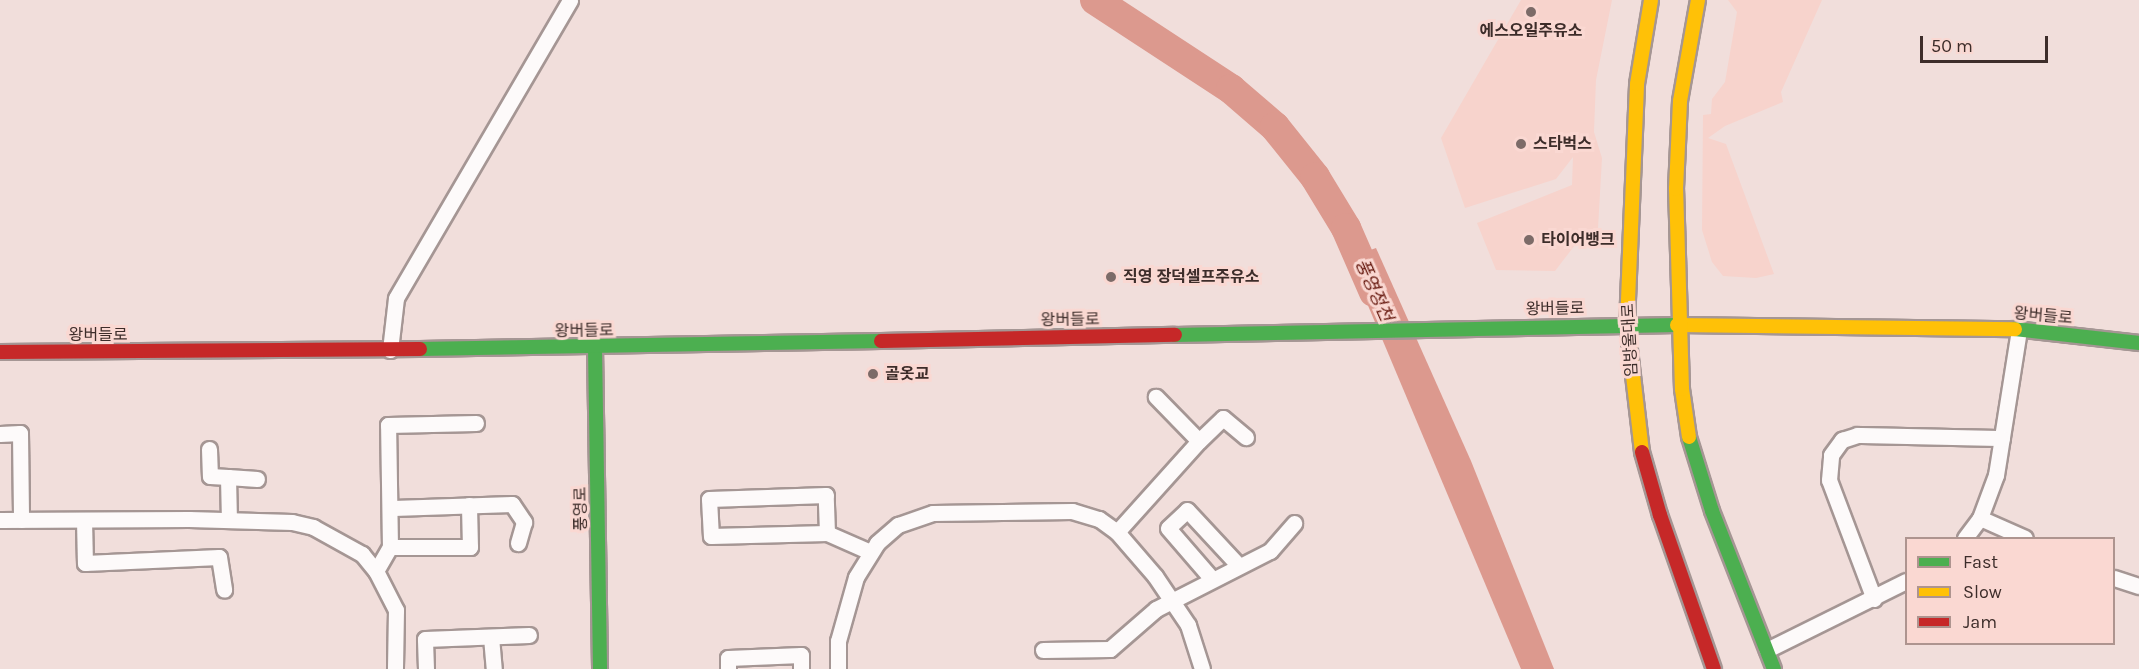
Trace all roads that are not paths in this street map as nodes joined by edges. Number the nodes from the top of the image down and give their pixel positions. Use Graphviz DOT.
graph roads {
  1 [pos="570,0"];
  2 [pos="1651,0"];
  3 [pos="1698,0"];
  4 [pos="1628,324"];
  5 [pos="1677,325"];
  6 [pos="2019,329"];
  7 [pos="2139,342"];
  8 [pos="595,348"];
  9 [pos="390,350"];
  10 [pos="0,352"];
  11 [pos="1156,397"];
  12 [pos="476,423"];
  13 [pos="0,434"];
  14 [pos="1246,437"];
  15 [pos="2002,438"];
  16 [pos="1199,441"];
  17 [pos="209,449"];
  18 [pos="228,477"];
  19 [pos="257,479"];
  20 [pos="469,505"];
  21 [pos="393,508"];
  22 [pos="1980,518"];
  23 [pos="0,520"];
  24 [pos="21,520"];
  25 [pos="84,520"];
  26 [pos="229,520"];
  27 [pos="1294,524"];
  28 [pos="1117,532"];
  29 [pos="828,533"];
  30 [pos="1966,537"];
  31 [pos="2023,537"];
  32 [pos="518,543"];
  33 [pos="390,547"];
  34 [pos="870,552"];
  35 [pos="1239,566"];
  36 [pos="376,571"];
  37 [pos="2115,578"];
  38 [pos="1212,579"];
  39 [pos="1905,582"];
  40 [pos="2139,586"];
  41 [pos="224,590"];
  42 [pos="1874,599"];
  43 [pos="1172,600"];
  44 [pos="529,635"];
  45 [pos="491,637"];
  46 [pos="1043,650"];
  47 [pos="1767,650"];
  48 [pos="394,669"];
  49 [pos="426,669"];
  50 [pos="495,669"];
  51 [pos="600,669"];
  52 [pos="728,669"];
  53 [pos="801,669"];
  54 [pos="838,669"];
  55 [pos="1202,669"];
  56 [pos="1714,669"];
  57 [pos="1774,669"];
  1 -- 9 [label="street"];
  2 -- 4 [label="main road, 임방울대로"];
  3 -- 5 [label="main road"];
  4 -- 5 [label="main road, 왕버들로"];
  4 -- 8 [label="main road, 왕버들로"];
  4 -- 56 [label="main road, 임방울대로"];
  5 -- 6 [label="main road, 왕버들로"];
  5 -- 47 [label="main road"];
  6 -- 7 [label="main road, 왕버들로"];
  6 -- 15 [label="street"];
  8 -- 9 [label="main road, 왕버들로"];
  8 -- 51 [label="main road, 풍영로"];
  9 -- 10 [label="main road, 왕버들로"];
  11 -- 16 [label="street"];
  12 -- 21 [label="street"];
  13 -- 24 [label="street"];
  14 -- 16 [label="street"];
  15 -- 22 [label="street"];
  15 -- 42 [label="street"];
  16 -- 28 [label="street"];
  17 -- 18 [label="street"];
  18 -- 19 [label="street"];
  18 -- 26 [label="street"];
  20 -- 21 [label="street"];
  20 -- 32 [label="street"];
  20 -- 33 [label="street"];
  21 -- 33 [label="street"];
  22 -- 30 [label="street"];
  22 -- 31 [label="street"];
  23 -- 24 [label="street"];
  24 -- 25 [label="street"];
  25 -- 26 [label="street"];
  25 -- 41 [label="street"];
  26 -- 36 [label="street"];
  27 -- 35 [label="street"];
  28 -- 34 [label="street"];
  28 -- 43 [label="street"];
  29 -- 29 [label="street"];
  29 -- 34 [label="street"];
  33 -- 36 [label="street"];
  34 -- 54 [label="street"];
  35 -- 38 [label="street"];
  35 -- 38 [label="street"];
  36 -- 48 [label="street"];
  37 -- 40 [label="street"];
  38 -- 43 [label="street"];
  39 -- 42 [label="street"];
  42 -- 47 [label="street"];
  43 -- 46 [label="street"];
  43 -- 55 [label="street"];
  44 -- 45 [label="street"];
  45 -- 49 [label="street"];
  45 -- 50 [label="street"];
  47 -- 57 [label="main road"];
  52 -- 53 [label="street"];
}
